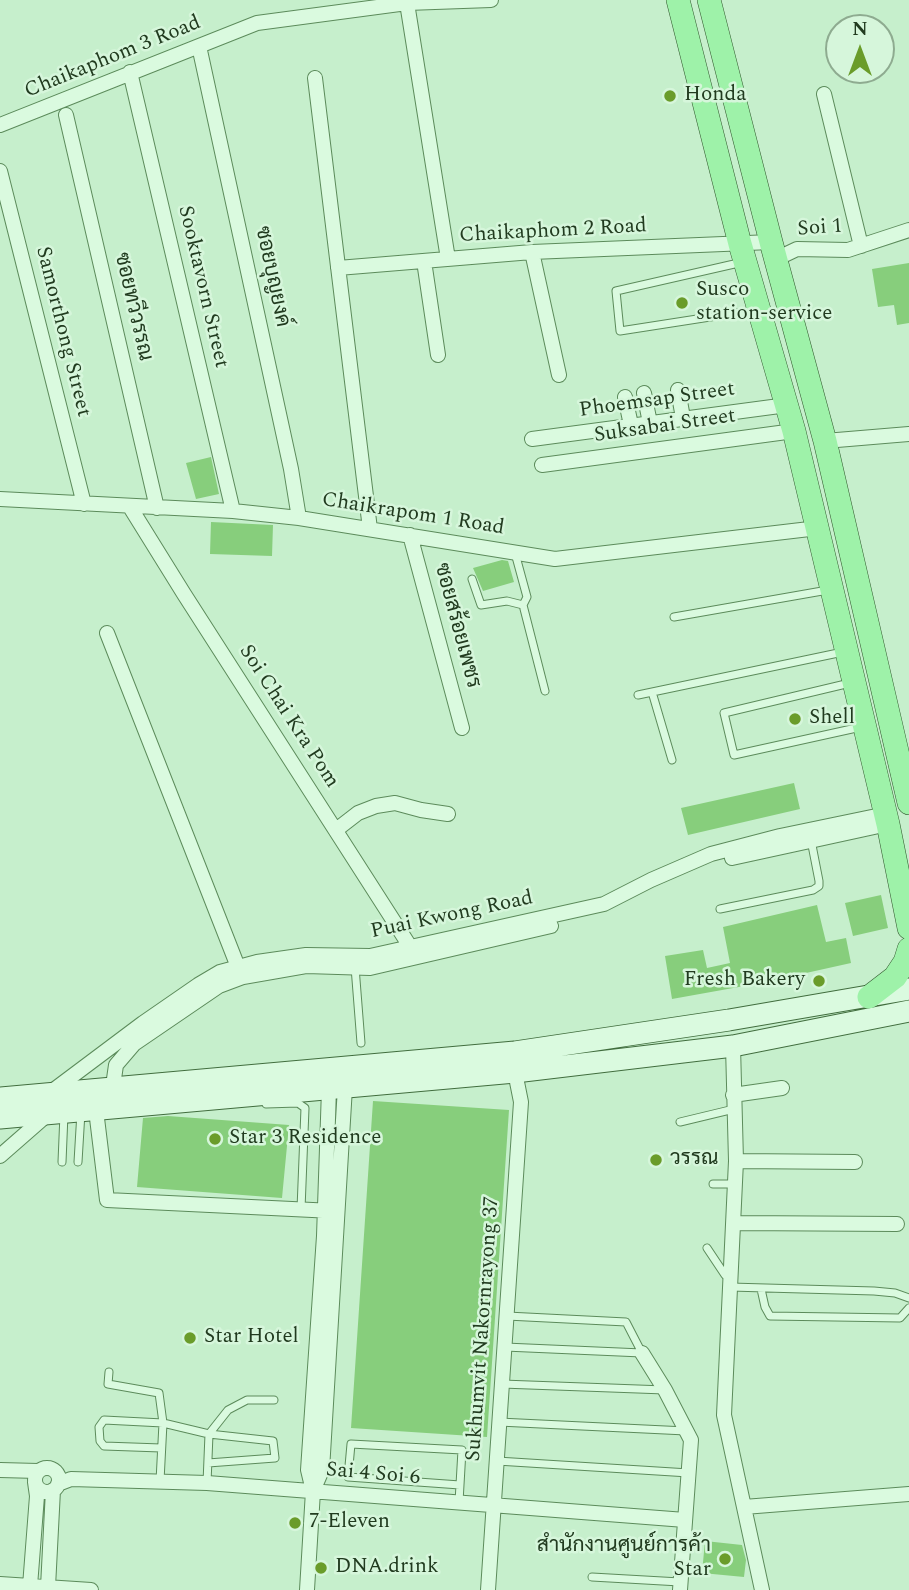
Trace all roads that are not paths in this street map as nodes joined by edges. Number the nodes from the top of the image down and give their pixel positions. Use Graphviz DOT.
graph roads {
  1 [pos="491,0"];
  2 [pos="678,0"];
  3 [pos="709,0"];
  4 [pos="407,3"];
  5 [pos="199,46"];
  6 [pos="130,72"];
  7 [pos="315,78"];
  8 [pos="824,94"];
  9 [pos="66,115"];
  10 [pos="0,125"];
  11 [pos="0,171"];
  12 [pos="909,230"];
  13 [pos="861,246"];
  14 [pos="773,251"];
  15 [pos="532,252"];
  16 [pos="743,252"];
  17 [pos="448,259"];
  18 [pos="424,261"];
  19 [pos="338,268"];
  20 [pos="759,309"];
  21 [pos="438,355"];
  22 [pos="559,375"];
  23 [pos="678,390"];
  24 [pos="644,393"];
  25 [pos="625,397"];
  26 [pos="787,405"];
  27 [pos="683,418"];
  28 [pos="650,423"];
  29 [pos="631,425"];
  30 [pos="591,430"];
  31 [pos="794,431"];
  32 [pos="909,435"];
  33 [pos="532,439"];
  34 [pos="825,441"];
  35 [pos="594,457"];
  36 [pos="542,465"];
  37 [pos="0,499"];
  38 [pos="84,504"];
  39 [pos="130,507"];
  40 [pos="157,508"];
  41 [pos="233,512"];
  42 [pos="299,518"];
  43 [pos="818,528"];
  44 [pos="370,529"];
  45 [pos="410,535"];
  46 [pos="515,552"];
  47 [pos="472,579"];
  48 [pos="832,589"];
  49 [pos="523,605"];
  50 [pos="674,617"];
  51 [pos="107,633"];
  52 [pos="847,651"];
  53 [pos="855,682"];
  54 [pos="545,691"];
  55 [pos="652,692"];
  56 [pos="638,695"];
  57 [pos="865,726"];
  58 [pos="462,728"];
  59 [pos="672,760"];
  60 [pos="909,803"];
  61 [pos="448,814"];
  62 [pos="887,819"];
  63 [pos="336,830"];
  64 [pos="810,840"];
  65 [pos="720,909"];
  66 [pos="909,928"];
  67 [pos="411,948"];
  68 [pos="909,949"];
  69 [pos="238,967"];
  70 [pos="355,967"];
  71 [pos="909,989"];
  72 [pos="869,997"];
  73 [pos="909,1011"];
  74 [pos="125,1037"];
  75 [pos="361,1043"];
  76 [pos="733,1046"];
  77 [pos="124,1056"];
  78 [pos="514,1072"];
  79 [pos="337,1082"];
  80 [pos="122,1087"];
  81 [pos="782,1088"];
  82 [pos="0,1098"];
  83 [pos="734,1102"];
  84 [pos="262,1105"];
  85 [pos="68,1108"];
  86 [pos="0,1118"];
  87 [pos="680,1122"];
  88 [pos="0,1156"];
  89 [pos="736,1161"];
  90 [pos="62,1162"];
  91 [pos="78,1162"];
  92 [pos="855,1162"];
  93 [pos="713,1184"];
  94 [pos="735,1184"];
  95 [pos="301,1210"];
  96 [pos="331,1211"];
  97 [pos="734,1223"];
  98 [pos="897,1224"];
  99 [pos="707,1248"];
  100 [pos="730,1282"];
  101 [pos="761,1289"];
  102 [pos="909,1298"];
  103 [pos="909,1308"];
  104 [pos="507,1316"];
  105 [pos="505,1347"];
  106 [pos="642,1353"];
  107 [pos="109,1372"];
  108 [pos="502,1384"];
  109 [pos="666,1390"];
  110 [pos="274,1400"];
  111 [pos="499,1422"];
  112 [pos="163,1423"];
  113 [pos="686,1431"];
  114 [pos="209,1434"];
  115 [pos="161,1448"];
  116 [pos="496,1461"];
  117 [pos="208,1463"];
  118 [pos="0,1470"];
  119 [pos="689,1473"];
  120 [pos="36,1477"];
  121 [pos="160,1482"];
  122 [pos="207,1483"];
  123 [pos="460,1485"];
  124 [pos="56,1487"];
  125 [pos="313,1491"];
  126 [pos="909,1494"];
  127 [pos="459,1503"];
  128 [pos="493,1505"];
  129 [pos="744,1507"];
  130 [pos="685,1520"];
  131 [pos="592,1577"];
  132 [pos="0,1584"];
  133 [pos="30,1586"];
  134 [pos="680,1586"];
  135 [pos="48,1587"];
  136 [pos="91,1590"];
  137 [pos="307,1590"];
  138 [pos="488,1590"];
  139 [pos="762,1590"];
  1 -- 4 [label="street, Chaikaphom 3 Road"];
  2 -- 16 [label="main road"];
  3 -- 14 [label="main road"];
  4 -- 5 [label="street, Chaikaphom 3 Road"];
  4 -- 17 [label="street"];
  5 -- 6 [label="street, Chaikaphom 3 Road"];
  5 -- 42 [label="street, ซอยบุญยงค์"];
  6 -- 10 [label="street, Chaikaphom 3 Road"];
  6 -- 41 [label="street, Sooktavorn Street"];
  7 -- 19 [label="street"];
  8 -- 13 [label="street"];
  9 -- 40 [label="street, ซอยทวีวรรณ"];
  11 -- 38 [label="street, Samorthong Street"];
  12 -- 13 [label="street, Soi 1"];
  13 -- 14 [label="street, Soi 1"];
  14 -- 16 [label="street, Chaikaphom 2 Road"];
  14 -- 34 [label="main road"];
  15 -- 16 [label="street, Chaikaphom 2 Road"];
  15 -- 17 [label="street, Chaikaphom 2 Road"];
  15 -- 22 [label="street"];
  16 -- 20 [label="main road"];
  16 -- 20 [label="lane"];
  17 -- 18 [label="street, Chaikaphom 2 Road"];
  18 -- 19 [label="street, Chaikaphom 2 Road"];
  18 -- 21 [label="street"];
  19 -- 44 [label="street"];
  20 -- 26 [label="main road"];
  23 -- 27 [label="street"];
  24 -- 28 [label="street"];
  25 -- 29 [label="street"];
  26 -- 27 [label="street, Phoemsap Street"];
  26 -- 31 [label="main road"];
  27 -- 28 [label="street, Phoemsap Street"];
  28 -- 29 [label="street, Phoemsap Street"];
  29 -- 30 [label="street, Phoemsap Street"];
  30 -- 33 [label="street, Phoemsap Street"];
  30 -- 35 [label="street"];
  31 -- 35 [label="street, Suksabai Street"];
  31 -- 43 [label="main road"];
  32 -- 34 [label="street"];
  34 -- 60 [label="main road"];
  35 -- 36 [label="street, Suksabai Street"];
  37 -- 38 [label="street, Chaikrapom 1 Road"];
  38 -- 39 [label="street, Chaikrapom 1 Road"];
  39 -- 40 [label="street, Chaikrapom 1 Road"];
  39 -- 63 [label="street, Soi Chai Kra Pom"];
  40 -- 41 [label="street, Chaikrapom 1 Road"];
  41 -- 42 [label="street, Chaikrapom 1 Road"];
  42 -- 44 [label="street, Chaikrapom 1 Road"];
  43 -- 46 [label="street, Chaikrapom 1 Road"];
  43 -- 48 [label="main road"];
  44 -- 45 [label="street, Chaikrapom 1 Road"];
  45 -- 46 [label="street, Chaikrapom 1 Road"];
  45 -- 58 [label="street, ซอยสร้อยเพชร"];
  46 -- 49 [label="lane"];
  47 -- 49 [label="lane"];
  48 -- 50 [label="lane"];
  48 -- 52 [label="main road"];
  49 -- 54 [label="lane"];
  51 -- 69 [label="street"];
  52 -- 53 [label="main road"];
  52 -- 55 [label="lane"];
  53 -- 57 [label="main road"];
  53 -- 57 [label="lane"];
  55 -- 56 [label="lane"];
  55 -- 59 [label="lane"];
  57 -- 62 [label="main road"];
  61 -- 63 [label="street"];
  62 -- 64 [label="street, Puai Kwong Road"];
  62 -- 66 [label="main road"];
  62 -- 67 [label="street, Puai Kwong Road"];
  63 -- 67 [label="street, Soi Chai Kra Pom"];
  64 -- 65 [label="lane"];
  64 -- 70 [label="street, Puai Kwong Road"];
  67 -- 69 [label="street, Puai Kwong Road"];
  68 -- 72 [label="main road"];
  69 -- 74 [label="street, Puai Kwong Road"];
  70 -- 75 [label="lane"];
  70 -- 77 [label="street, Puai Kwong Road"];
  71 -- 72 [label="street"];
  72 -- 79 [label="street"];
  73 -- 76 [label="street"];
  74 -- 77 [label="street"];
  74 -- 85 [label="street, Puai Kwong Road"];
  76 -- 78 [label="street"];
  76 -- 83 [label="street"];
  77 -- 80 [label="street"];
  78 -- 79 [label="street"];
  78 -- 104 [label="street, Sukhumvit Nakornrayong 37"];
  79 -- 80 [label="street"];
  79 -- 85 [label="street"];
  79 -- 96 [label="street"];
  80 -- 85 [label="street"];
  81 -- 83 [label="street"];
  82 -- 85 [label="street"];
  83 -- 87 [label="lane"];
  83 -- 89 [label="street"];
  84 -- 95 [label="lane"];
  85 -- 86 [label="street"];
  85 -- 88 [label="street, Puai Kwong Road"];
  85 -- 90 [label="lane"];
  85 -- 91 [label="lane"];
  85 -- 95 [label="street"];
  89 -- 92 [label="street"];
  89 -- 94 [label="street"];
  93 -- 94 [label="lane"];
  94 -- 97 [label="street"];
  95 -- 96 [label="street"];
  96 -- 125 [label="street"];
  97 -- 98 [label="street"];
  97 -- 100 [label="street"];
  99 -- 100 [label="lane"];
  100 -- 101 [label="lane"];
  100 -- 129 [label="street"];
  101 -- 102 [label="lane"];
  101 -- 103 [label="lane"];
  104 -- 105 [label="street, Sukhumvit Nakornrayong 37"];
  104 -- 106 [label="lane"];
  105 -- 106 [label="lane"];
  105 -- 108 [label="street, Sukhumvit Nakornrayong 37"];
  106 -- 109 [label="street"];
  107 -- 112 [label="lane"];
  108 -- 109 [label="lane"];
  108 -- 111 [label="street, Sukhumvit Nakornrayong 37"];
  109 -- 113 [label="street"];
  110 -- 114 [label="lane"];
  111 -- 113 [label="lane"];
  111 -- 116 [label="street, Sukhumvit Nakornrayong 37"];
  112 -- 114 [label="lane"];
  112 -- 115 [label="lane"];
  112 -- 115 [label="lane"];
  113 -- 119 [label="street"];
  114 -- 117 [label="lane"];
  114 -- 117 [label="lane"];
  115 -- 121 [label="lane"];
  116 -- 119 [label="lane"];
  116 -- 128 [label="street, Sukhumvit Nakornrayong 37"];
  117 -- 122 [label="lane"];
  118 -- 120 [label="street"];
  119 -- 130 [label="street"];
  120 -- 124 [label="street"];
  120 -- 124 [label="street"];
  120 -- 133 [label="street"];
  121 -- 122 [label="street, Sai 4 Soi 6"];
  121 -- 124 [label="street, Sai 4 Soi 6"];
  122 -- 125 [label="street, Sai 4 Soi 6"];
  123 -- 123 [label="lane"];
  123 -- 127 [label="lane"];
  124 -- 135 [label="street"];
  125 -- 127 [label="street, Sai 4 Soi 6"];
  125 -- 137 [label="street"];
  126 -- 129 [label="street"];
  127 -- 128 [label="street, Sai 4 Soi 6"];
  128 -- 130 [label="street, Sai 4 Soi 6"];
  128 -- 138 [label="street, Sukhumvit Nakornrayong 37"];
  129 -- 139 [label="street"];
  130 -- 134 [label="street"];
  131 -- 134 [label="lane"];
  132 -- 133 [label="street"];
  133 -- 135 [label="street"];
  135 -- 136 [label="street"];
}
